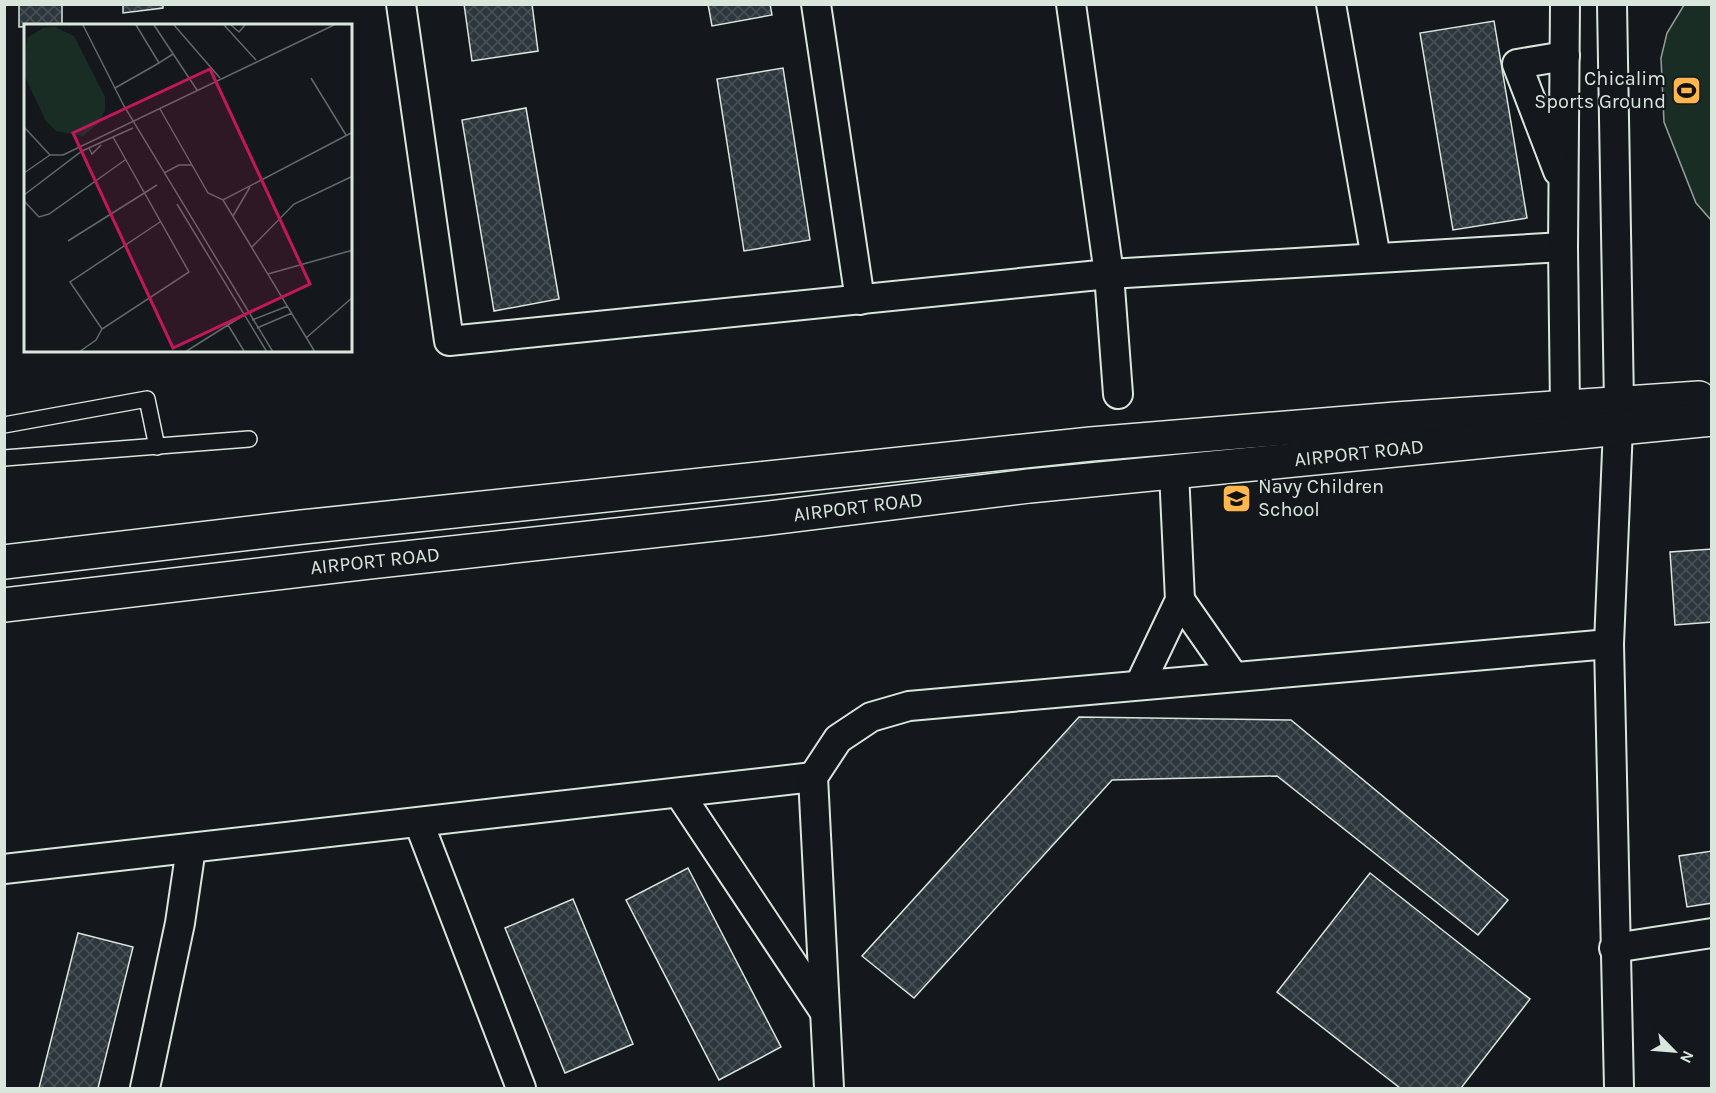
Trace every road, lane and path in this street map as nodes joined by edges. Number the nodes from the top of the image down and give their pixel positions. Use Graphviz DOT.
graph roads {
  1 [pos="401,4"];
  2 [pos="816,4"];
  3 [pos="1071,4"];
  4 [pos="1331,4"];
  5 [pos="1565,4"];
  6 [pos="1612,4"];
  7 [pos="1565,56"];
  8 [pos="1564,188"];
  9 [pos="1563,247"];
  10 [pos="1376,258"];
  11 [pos="1109,274"];
  12 [pos="860,300"];
  13 [pos="1119,394"];
  14 [pos="1712,397"];
  15 [pos="1565,407"];
  16 [pos="1619,416"];
  17 [pos="1712,419"];
  18 [pos="4,425"];
  19 [pos="249,439"];
  20 [pos="157,447"];
  21 [pos="4,458"];
  22 [pos="1173,472"];
  23 [pos="4,562"];
  24 [pos="1180,600"];
  25 [pos="4,605"];
  26 [pos="1610,644"];
  27 [pos="1233,676"];
  28 [pos="1140,684"];
  29 [pos="813,777"];
  30 [pos="679,793"];
  31 [pos="419,823"];
  32 [pos="191,848"];
  33 [pos="4,869"];
  34 [pos="1712,933"];
  35 [pos="1614,948"];
  36 [pos="825,1012"];
  37 [pos="145,1089"];
  38 [pos="521,1089"];
  39 [pos="829,1089"];
  40 [pos="1619,1089"];
  1 -- 12 [label="street"];
  2 -- 12 [label="street"];
  3 -- 11 [label="street"];
  4 -- 10 [label="street"];
  5 -- 7 [label="street"];
  6 -- 16 [label="street"];
  7 -- 8 [label="street"];
  7 -- 8 [label="street"];
  8 -- 9 [label="street"];
  9 -- 10 [label="street"];
  9 -- 15 [label="street"];
  10 -- 11 [label="street"];
  11 -- 12 [label="street"];
  11 -- 13 [label="street"];
  14 -- 16 [label="highway, AIRPORT ROAD"];
  15 -- 16 [label="highway, AIRPORT ROAD"];
  15 -- 23 [label="highway, AIRPORT ROAD"];
  16 -- 17 [label="highway, AIRPORT ROAD"];
  16 -- 22 [label="highway, AIRPORT ROAD"];
  16 -- 26 [label="street"];
  18 -- 20 [label="lane"];
  19 -- 20 [label="lane"];
  20 -- 21 [label="lane"];
  22 -- 24 [label="street"];
  22 -- 25 [label="highway, AIRPORT ROAD"];
  24 -- 27 [label="street"];
  24 -- 28 [label="street"];
  26 -- 27 [label="street"];
  26 -- 35 [label="street"];
  27 -- 28 [label="street"];
  28 -- 29 [label="street"];
  29 -- 30 [label="street"];
  29 -- 36 [label="street"];
  30 -- 31 [label="street"];
  30 -- 36 [label="street"];
  31 -- 32 [label="street"];
  31 -- 38 [label="street"];
  32 -- 33 [label="street"];
  32 -- 37 [label="street"];
  34 -- 35 [label="street"];
  35 -- 40 [label="street"];
  36 -- 39 [label="street"];
}
